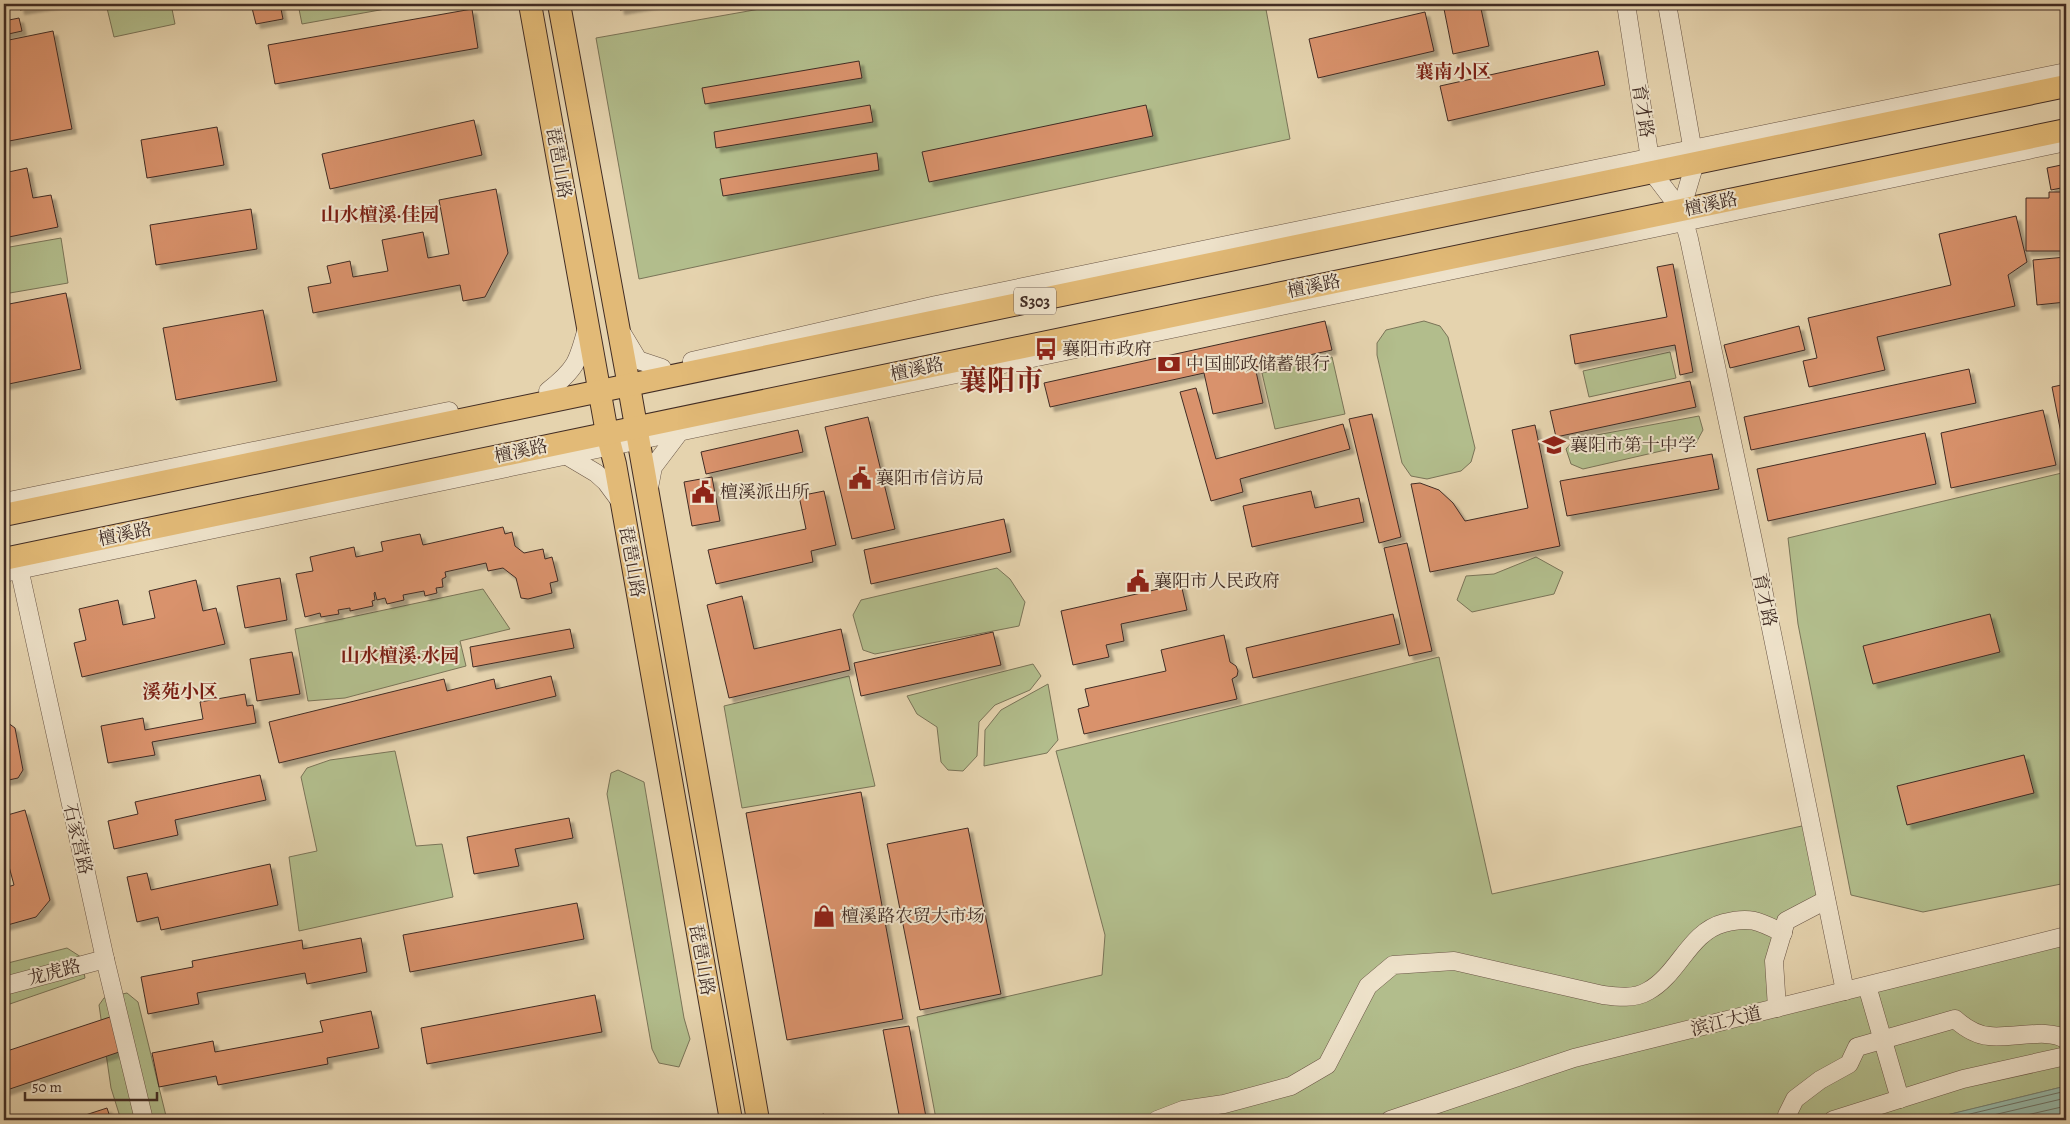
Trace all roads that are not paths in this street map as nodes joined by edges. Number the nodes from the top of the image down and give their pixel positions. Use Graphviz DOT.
graph roads {
  1 [pos="530,4"];
  2 [pos="559,4"];
  3 [pos="1626,4"];
  4 [pos="1667,4"];
  5 [pos="2066,72"];
  6 [pos="2066,86"];
  7 [pos="2066,130"];
  8 [pos="2066,142"];
  9 [pos="1694,157"];
  10 [pos="1651,166"];
  11 [pos="1683,216"];
  12 [pos="617,324"];
  13 [pos="588,325"];
  14 [pos="662,368"];
  15 [pos="628,380"];
  16 [pos="599,386"];
  17 [pos="548,391"];
  18 [pos="678,434"];
  19 [pos="637,435"];
  20 [pos="609,441"];
  21 [pos="569,457"];
  22 [pos="648,496"];
  23 [pos="4,502"];
  24 [pos="622,504"];
  25 [pos="4,515"];
  26 [pos="11,565"];
  27 [pos="1826,900"];
  28 [pos="1783,933"];
  29 [pos="2066,936"];
  30 [pos="105,959"];
  31 [pos="4,986"];
  32 [pos="1867,986"];
  33 [pos="1845,991"];
  34 [pos="1777,1008"];
  35 [pos="1883,1040"];
  36 [pos="2066,1040"];
  37 [pos="2066,1056"];
  38 [pos="1900,1099"];
  39 [pos="144,1120"];
  40 [pos="731,1120"];
  41 [pos="758,1120"];
  42 [pos="1157,1120"];
  43 [pos="1390,1120"];
  44 [pos="1788,1120"];
  45 [pos="1833,1120"];
  1 -- 13 [label="main road, 琵琶山路"];
  2 -- 12 [label="main road, 琵琶山路"];
  3 -- 10 [label="street, 育才路"];
  4 -- 9 [label="street, 育才路"];
  5 -- 9 [label="street"];
  6 -- 9 [label="main road, S303"];
  7 -- 11 [label="main road, 檀溪路 / S303"];
  8 -- 11 [label="street"];
  9 -- 10 [label="main road, S303"];
  9 -- 11 [label="street, 育才路"];
  10 -- 11 [label="street, 育才路"];
  10 -- 14 [label="street"];
  10 -- 15 [label="main road, S303"];
  11 -- 18 [label="street"];
  11 -- 19 [label="main road, 檀溪路 / S303"];
  11 -- 27 [label="street, 育才路"];
  12 -- 14 [label="street"];
  12 -- 15 [label="main road, 琵琶山路"];
  13 -- 16 [label="main road, 琵琶山路"];
  13 -- 17 [label="street"];
  14 -- 15 [label="street"];
  15 -- 16 [label="main road, S303"];
  15 -- 19 [label="main road, 琵琶山路"];
  16 -- 17 [label="street"];
  16 -- 20 [label="main road, 琵琶山路"];
  16 -- 25 [label="main road, S303"];
  17 -- 23 [label="street"];
  18 -- 19 [label="street"];
  18 -- 22 [label="street"];
  19 -- 20 [label="main road, 檀溪路 / S303"];
  19 -- 22 [label="main road, 琵琶山路"];
  20 -- 21 [label="street"];
  20 -- 24 [label="main road, 琵琶山路"];
  20 -- 26 [label="main road, 檀溪路 / S303"];
  21 -- 24 [label="street"];
  21 -- 26 [label="street"];
  22 -- 41 [label="main road, 琵琶山路"];
  24 -- 40 [label="main road, 琵琶山路"];
  26 -- 30 [label="street, 石家营路"];
  27 -- 28 [label="street"];
  27 -- 33 [label="street, 育才路"];
  28 -- 34 [label="street"];
  28 -- 42 [label="street"];
  29 -- 32 [label="street, 滨江大道"];
  30 -- 31 [label="street, 龙虎路"];
  30 -- 39 [label="street, 石家营路"];
  32 -- 33 [label="street, 滨江大道"];
  32 -- 35 [label="street"];
  33 -- 34 [label="street, 滨江大道"];
  34 -- 43 [label="street, 滨江大道"];
  35 -- 36 [label="street"];
  35 -- 38 [label="street"];
  35 -- 44 [label="street"];
  37 -- 38 [label="street"];
  38 -- 45 [label="street"];
}
